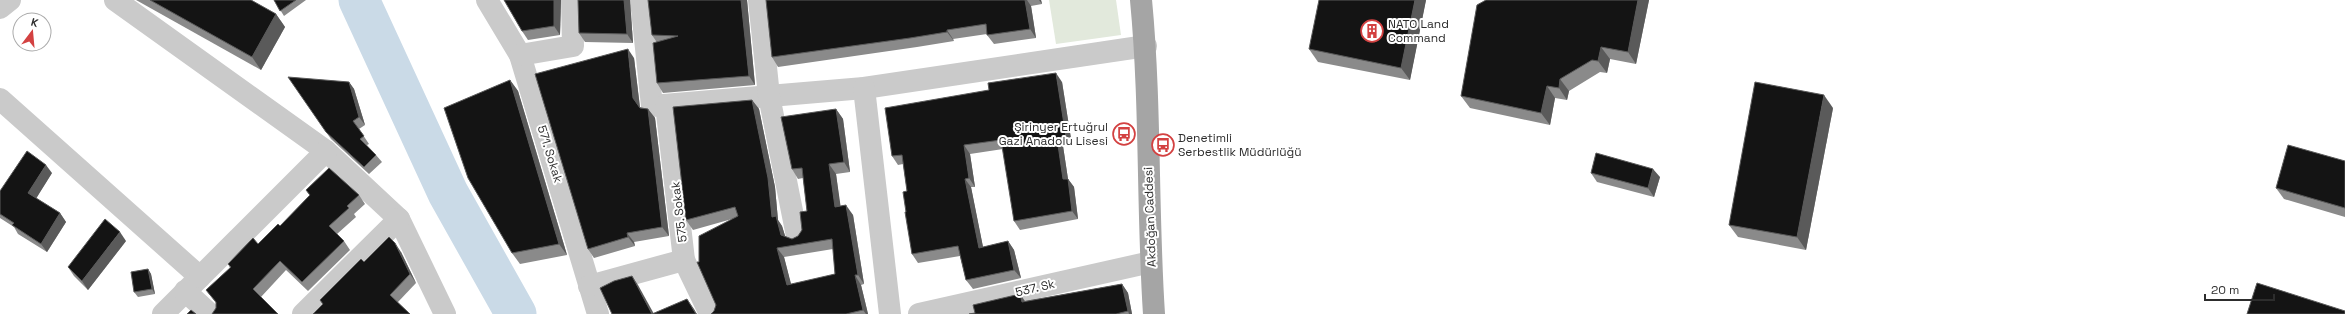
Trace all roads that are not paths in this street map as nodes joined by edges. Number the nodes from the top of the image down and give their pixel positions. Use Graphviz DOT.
graph roads {
  1 [pos="10,0"];
  2 [pos="115,0"];
  3 [pos="487,0"];
  4 [pos="572,0"];
  5 [pos="641,0"];
  6 [pos="758,0"];
  7 [pos="1141,0"];
  8 [pos="0,8"];
  9 [pos="1146,46"];
  10 [pos="520,54"];
  11 [pos="864,88"];
  12 [pos="769,96"];
  13 [pos="0,99"];
  14 [pos="659,106"];
  15 [pos="326,151"];
  16 [pos="399,219"];
  17 [pos="797,236"];
  18 [pos="684,260"];
  19 [pos="1151,262"];
  20 [pos="192,284"];
  21 [pos="589,286"];
  22 [pos="163,314"];
  23 [pos="210,314"];
  24 [pos="304,314"];
  25 [pos="445,314"];
  26 [pos="598,314"];
  27 [pos="710,314"];
  28 [pos="890,314"];
  29 [pos="919,314"];
  30 [pos="1154,314"];
  1 -- 8 [label="street"];
  2 -- 15 [label="street"];
  3 -- 10 [label="street, 571. Sokak"];
  4 -- 10 [label="street"];
  5 -- 14 [label="street, 575. Sokak"];
  6 -- 12 [label="street"];
  7 -- 9 [label="main road, Akdoğan Caddesi"];
  9 -- 11 [label="street"];
  9 -- 19 [label="main road, Akdoğan Caddesi"];
  10 -- 21 [label="street, 571. Sokak"];
  11 -- 12 [label="street"];
  11 -- 28 [label="street"];
  12 -- 14 [label="street"];
  12 -- 17 [label="street"];
  13 -- 20 [label="street"];
  14 -- 18 [label="street, 575. Sokak"];
  15 -- 16 [label="street"];
  15 -- 20 [label="street"];
  16 -- 24 [label="street"];
  16 -- 25 [label="street"];
  18 -- 21 [label="street"];
  18 -- 27 [label="street, 575. Sokak"];
  19 -- 29 [label="street, 537. Sk"];
  19 -- 30 [label="main road, Akdoğan Caddesi"];
  20 -- 22 [label="street"];
  20 -- 23 [label="street"];
  21 -- 26 [label="street, 571. Sokak"];
}
